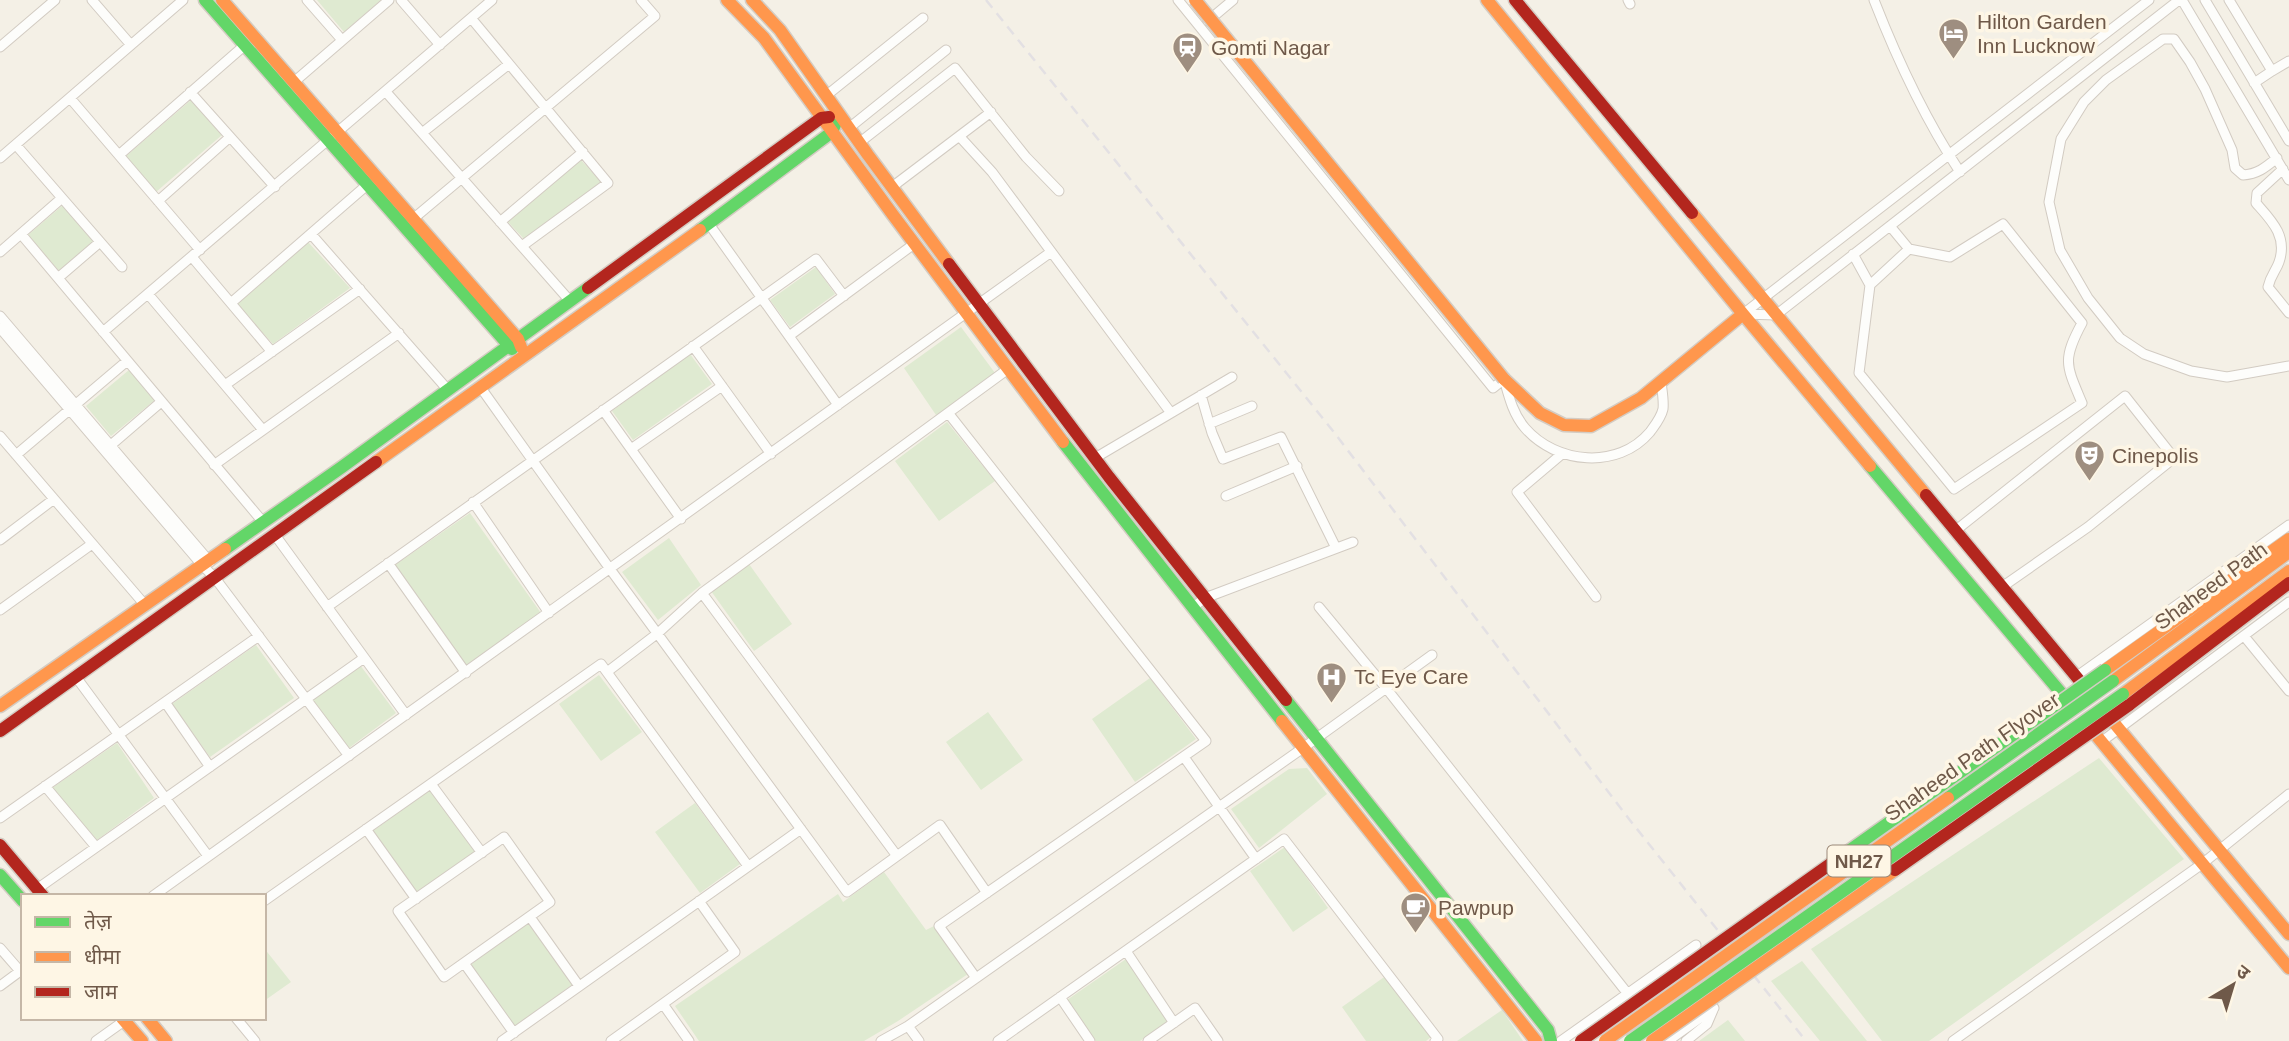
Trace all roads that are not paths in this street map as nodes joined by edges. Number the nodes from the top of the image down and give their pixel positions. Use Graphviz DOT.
graph roads {
  1 [pos="55,0"];
  2 [pos="92,0"];
  3 [pos="183,0"];
  4 [pos="205,0"];
  5 [pos="222,0"];
  6 [pos="307,0"];
  7 [pos="389,0"];
  8 [pos="401,0"];
  9 [pos="641,0"];
  10 [pos="727,0"];
  11 [pos="752,0"];
  12 [pos="1178,0"];
  13 [pos="1195,0"];
  14 [pos="1233,0"];
  15 [pos="1487,0"];
  16 [pos="1515,0"];
  17 [pos="1874,0"];
  18 [pos="2149,0"];
  19 [pos="2180,0"];
  20 [pos="2205,0"];
  21 [pos="2230,0"];
  22 [pos="486,2"];
  23 [pos="471,18"];
  24 [pos="923,18"];
  25 [pos="1200,27"];
  26 [pos="342,40"];
  27 [pos="131,45"];
  28 [pos="244,45"];
  29 [pos="440,45"];
  30 [pos="0,47"];
  31 [pos="946,50"];
  32 [pos="2289,61"];
  33 [pos="509,64"];
  34 [pos="2272,71"];
  35 [pos="294,82"];
  36 [pos="2254,83"];
  37 [pos="190,92"];
  38 [pos="386,92"];
  39 [pos="827,95"];
  40 [pos="69,98"];
  41 [pos="546,108"];
  42 [pos="990,112"];
  43 [pos="840,116"];
  44 [pos="821,118"];
  45 [pos="849,128"];
  46 [pos="832,132"];
  47 [pos="422,133"];
  48 [pos="230,137"];
  49 [pos="333,137"];
  50 [pos="960,137"];
  51 [pos="2289,141"];
  52 [pos="859,143"];
  53 [pos="16,145"];
  54 [pos="583,152"];
  55 [pos="119,155"];
  56 [pos="1949,155"];
  57 [pos="0,158"];
  58 [pos="2277,158"];
  59 [pos="2283,169"];
  60 [pos="1960,172"];
  61 [pos="462,178"];
  62 [pos="2289,180"];
  63 [pos="367,185"];
  64 [pos="275,187"];
  65 [pos="892,187"];
  66 [pos="1059,191"];
  67 [pos="62,198"];
  68 [pos="158,201"];
  69 [pos="413,219"];
  70 [pos="500,222"];
  71 [pos="709,224"];
  72 [pos="1890,226"];
  73 [pos="21,234"];
  74 [pos="311,234"];
  75 [pos="100,243"];
  76 [pos="914,244"];
  77 [pos="522,246"];
  78 [pos="1909,248"];
  79 [pos="200,250"];
  80 [pos="0,252"];
  81 [pos="1051,252"];
  82 [pos="1853,254"];
  83 [pos="192,257"];
  84 [pos="121,267"];
  85 [pos="58,278"];
  86 [pos="1870,285"];
  87 [pos="360,289"];
  88 [pos="148,294"];
  89 [pos="844,296"];
  90 [pos="761,298"];
  91 [pos="1763,299"];
  92 [pos="570,301"];
  93 [pos="231,303"];
  94 [pos="979,303"];
  95 [pos="966,313"];
  96 [pos="2289,313"];
  97 [pos="1743,314"];
  98 [pos="1776,315"];
  99 [pos="0,317"];
  100 [pos="0,328"];
  101 [pos="103,332"];
  102 [pos="399,333"];
  103 [pos="789,337"];
  104 [pos="518,339"];
  105 [pos="693,346"];
  106 [pos="507,347"];
  107 [pos="272,352"];
  108 [pos="524,357"];
  109 [pos="127,361"];
  110 [pos="2289,366"];
  111 [pos="1008,369"];
  112 [pos="1232,377"];
  113 [pos="1504,379"];
  114 [pos="1661,382"];
  115 [pos="225,386"];
  116 [pos="722,386"];
  117 [pos="481,388"];
  118 [pos="448,390"];
  119 [pos="1201,395"];
  120 [pos="162,402"];
  121 [pos="838,405"];
  122 [pos="1252,406"];
  123 [pos="73,408"];
  124 [pos="603,410"];
  125 [pos="1171,413"];
  126 [pos="949,414"];
  127 [pos="1209,424"];
  128 [pos="263,430"];
  129 [pos="0,436"];
  130 [pos="111,445"];
  131 [pos="631,449"];
  132 [pos="1563,453"];
  133 [pos="771,454"];
  134 [pos="16,455"];
  135 [pos="1095,458"];
  136 [pos="532,460"];
  137 [pos="214,465"];
  138 [pos="1297,466"];
  139 [pos="1226,496"];
  140 [pos="54,499"];
  141 [pos="473,502"];
  142 [pos="681,519"];
  143 [pos="263,522"];
  144 [pos="2289,525"];
  145 [pos="0,526"];
  146 [pos="1955,531"];
  147 [pos="275,535"];
  148 [pos="4,537"];
  149 [pos="2289,539"];
  150 [pos="1353,542"];
  151 [pos="93,544"];
  152 [pos="1336,548"];
  153 [pos="2289,552"];
  154 [pos="205,562"];
  155 [pos="388,563"];
  156 [pos="1983,565"];
  157 [pos="610,569"];
  158 [pos="2289,571"];
  159 [pos="215,578"];
  160 [pos="1965,579"];
  161 [pos="2289,583"];
  162 [pos="2002,587"];
  163 [pos="702,593"];
  164 [pos="1596,597"];
  165 [pos="1205,598"];
  166 [pos="2289,602"];
  167 [pos="145,605"];
  168 [pos="327,607"];
  169 [pos="1319,607"];
  170 [pos="1192,608"];
  171 [pos="0,610"];
  172 [pos="549,613"];
  173 [pos="657,634"];
  174 [pos="259,636"];
  175 [pos="2244,636"];
  176 [pos="2155,651"];
  177 [pos="1432,654"];
  178 [pos="364,658"];
  179 [pos="2164,664"];
  180 [pos="607,672"];
  181 [pos="466,673"];
  182 [pos="2109,676"];
  183 [pos="76,677"];
  184 [pos="2076,677"];
  185 [pos="1386,688"];
  186 [pos="2289,691"];
  187 [pos="306,699"];
  188 [pos="2126,700"];
  189 [pos="165,702"];
  190 [pos="0,706"];
  191 [pos="406,715"];
  192 [pos="2119,728"];
  193 [pos="0,731"];
  194 [pos="119,735"];
  195 [pos="1317,738"];
  196 [pos="2101,742"];
  197 [pos="1303,748"];
  198 [pos="349,756"];
  199 [pos="1184,757"];
  200 [pos="209,767"];
  201 [pos="431,784"];
  202 [pos="45,786"];
  203 [pos="165,798"];
  204 [pos="2287,799"];
  205 [pos="1219,807"];
  206 [pos="0,818"];
  207 [pos="366,829"];
  208 [pos="801,829"];
  209 [pos="96,847"];
  210 [pos="2220,850"];
  211 [pos="2,852"];
  212 [pos="482,853"];
  213 [pos="208,856"];
  214 [pos="897,856"];
  215 [pos="1256,859"];
  216 [pos="2202,864"];
  217 [pos="748,866"];
  218 [pos="0,875"];
  219 [pos="40,892"];
  220 [pos="987,893"];
  221 [pos="156,894"];
  222 [pos="21,899"];
  223 [pos="416,899"];
  224 [pos="266,900"];
  225 [pos="699,901"];
  226 [pos="530,917"];
  227 [pos="2289,934"];
  228 [pos="1696,945"];
  229 [pos="0,948"];
  230 [pos="1126,951"];
  231 [pos="1678,958"];
  232 [pos="464,963"];
  233 [pos="2289,968"];
  234 [pos="21,970"];
  235 [pos="976,978"];
  236 [pos="0,986"];
  237 [pos="579,986"];
  238 [pos="1628,993"];
  239 [pos="1060,997"];
  240 [pos="663,1004"];
  241 [pos="1714,1008"];
  242 [pos="122,1020"];
  243 [pos="124,1020"];
  244 [pos="149,1020"];
  245 [pos="238,1020"];
  246 [pos="1174,1023"];
  247 [pos="908,1026"];
  248 [pos="514,1033"];
  249 [pos="96,1041"];
  250 [pos="142,1041"];
  251 [pos="166,1041"];
  252 [pos="255,1041"];
  253 [pos="502,1041"];
  254 [pos="611,1041"];
  255 [pos="689,1041"];
  256 [pos="881,1041"];
  257 [pos="919,1041"];
  258 [pos="998,1041"];
  259 [pos="1090,1041"];
  260 [pos="1149,1041"];
  261 [pos="1219,1041"];
  262 [pos="1435,1041"];
  263 [pos="1536,1041"];
  264 [pos="1551,1041"];
  265 [pos="1561,1041"];
  266 [pos="1581,1041"];
  267 [pos="1605,1041"];
  268 [pos="1630,1041"];
  269 [pos="1652,1041"];
  270 [pos="1668,1041"];
  271 [pos="1686,1041"];
  272 [pos="1953,1041"];
  1 -- 30 [label="street"];
  2 -- 27 [label="street"];
  3 -- 27 [label="street"];
  4 -- 28 [label="main road"];
  5 -- 35 [label="main road"];
  6 -- 26 [label="street"];
  7 -- 26 [label="street"];
  8 -- 29 [label="street"];
  9 -- 41 [label="street"];
  10 -- 44 [label="main road"];
  11 -- 39 [label="main road"];
  12 -- 25 [label="street"];
  13 -- 113 [label="main road, bridge"];
  14 -- 25 [label="street"];
  15 -- 97 [label="main road"];
  16 -- 91 [label="main road"];
  17 -- 56 [label="street"];
  18 -- 56 [label="street"];
  19 -- 58 [label="street"];
  19 -- 60 [label="street"];
  20 -- 36 [label="street"];
  21 -- 34 [label="street"];
  22 -- 23 [label="street"];
  23 -- 29 [label="street"];
  23 -- 33 [label="street"];
  24 -- 39 [label="street"];
  25 -- 113 [label="street"];
  26 -- 35 [label="street"];
  27 -- 40 [label="street"];
  28 -- 37 [label="street"];
  28 -- 49 [label="main road"];
  29 -- 38 [label="street"];
  31 -- 45 [label="street"];
  32 -- 34 [label="street"];
  33 -- 41 [label="street"];
  33 -- 47 [label="street"];
  34 -- 36 [label="street"];
  35 -- 49 [label="main road"];
  36 -- 51 [label="street"];
  37 -- 48 [label="street"];
  37 -- 55 [label="street"];
  38 -- 47 [label="street"];
  38 -- 49 [label="street"];
  39 -- 43 [label="main road"];
  40 -- 53 [label="street"];
  40 -- 55 [label="street"];
  41 -- 54 [label="street"];
  41 -- 61 [label="street"];
  42 -- 50 [label="street"];
  42 -- 52 [label="street"];
  42 -- 66 [label="street"];
  43 -- 44 [label="main road"];
  43 -- 45 [label="main road"];
  43 -- 46 [label="main road"];
  44 -- 46 [label="main road"];
  44 -- 92 [label="main road"];
  45 -- 52 [label="main road"];
  46 -- 71 [label="main road"];
  46 -- 76 [label="main road"];
  47 -- 61 [label="street"];
  48 -- 64 [label="street"];
  48 -- 68 [label="street"];
  49 -- 63 [label="main road"];
  49 -- 64 [label="street"];
  49 -- 69 [label="main road"];
  50 -- 65 [label="street"];
  50 -- 81 [label="street"];
  52 -- 65 [label="main road"];
  53 -- 57 [label="street"];
  53 -- 67 [label="street"];
  54 -- 70 [label="street"];
  54 -- 77 [label="street"];
  55 -- 68 [label="street"];
  56 -- 60 [label="street"];
  56 -- 91 [label="street"];
  58 -- 59 [label="street"];
  58 -- 110 [label="street"];
  59 -- 62 [label="street"];
  59 -- 96 [label="street"];
  60 -- 72 [label="street"];
  61 -- 69 [label="street"];
  61 -- 70 [label="street"];
  63 -- 74 [label="street"];
  63 -- 106 [label="main road"];
  64 -- 79 [label="street"];
  65 -- 94 [label="main road"];
  67 -- 73 [label="street"];
  67 -- 75 [label="street"];
  68 -- 79 [label="street"];
  69 -- 104 [label="main road"];
  70 -- 77 [label="street"];
  71 -- 90 [label="street"];
  71 -- 108 [label="main road"];
  72 -- 78 [label="street"];
  72 -- 82 [label="street"];
  73 -- 80 [label="street"];
  73 -- 85 [label="street"];
  74 -- 87 [label="street"];
  74 -- 93 [label="street"];
  75 -- 84 [label="street"];
  75 -- 85 [label="street"];
  76 -- 89 [label="street"];
  76 -- 95 [label="main road"];
  77 -- 92 [label="street"];
  78 -- 86 [label="street"];
  78 -- 86 [label="street"];
  79 -- 83 [label="street"];
  81 -- 94 [label="street"];
  81 -- 125 [label="street"];
  82 -- 86 [label="street"];
  82 -- 98 [label="street"];
  83 -- 88 [label="street"];
  83 -- 93 [label="street"];
  85 -- 101 [label="street"];
  87 -- 102 [label="street"];
  87 -- 107 [label="street"];
  88 -- 101 [label="street"];
  88 -- 115 [label="street"];
  89 -- 90 [label="street"];
  89 -- 103 [label="street"];
  90 -- 103 [label="street"];
  90 -- 105 [label="street"];
  91 -- 97 [label="street"];
  91 -- 98 [label="main road"];
  92 -- 104 [label="main road"];
  93 -- 107 [label="street"];
  94 -- 95 [label="street"];
  94 -- 135 [label="main road"];
  95 -- 111 [label="main road"];
  95 -- 121 [label="street"];
  97 -- 98 [label="street"];
  97 -- 114 [label="main road"];
  97 -- 160 [label="main road"];
  98 -- 146 [label="main road"];
  99 -- 123 [label="street"];
  100 -- 123 [label="street"];
  101 -- 109 [label="street"];
  102 -- 118 [label="street"];
  102 -- 128 [label="street"];
  103 -- 121 [label="street"];
  104 -- 106 [label="main road"];
  104 -- 108 [label="main road"];
  105 -- 116 [label="street"];
  105 -- 124 [label="street"];
  106 -- 108 [label="main road"];
  106 -- 118 [label="main road"];
  107 -- 115 [label="street"];
  108 -- 117 [label="main road"];
  109 -- 120 [label="street"];
  109 -- 123 [label="street"];
  111 -- 126 [label="street"];
  111 -- 170 [label="main road"];
  112 -- 119 [label="street"];
  113 -- 114 [label="main road"];
  113 -- 132 [label="street"];
  114 -- 132 [label="street"];
  115 -- 128 [label="street"];
  116 -- 131 [label="street"];
  116 -- 133 [label="street"];
  117 -- 136 [label="street"];
  117 -- 147 [label="main road"];
  118 -- 143 [label="main road"];
  119 -- 125 [label="street"];
  119 -- 127 [label="street"];
  120 -- 130 [label="street"];
  120 -- 137 [label="street"];
  121 -- 133 [label="street"];
  122 -- 127 [label="street"];
  123 -- 130 [label="street"];
  123 -- 134 [label="street"];
  123 -- 154 [label="street"];
  124 -- 131 [label="street"];
  124 -- 136 [label="street"];
  125 -- 135 [label="street"];
  126 -- 163 [label="street"];
  126 -- 199 [label="street"];
  127 -- 138 [label="street"];
  128 -- 137 [label="street"];
  129 -- 134 [label="street"];
  130 -- 154 [label="street"];
  131 -- 142 [label="street"];
  132 -- 164 [label="street"];
  133 -- 142 [label="street"];
  134 -- 140 [label="street"];
  135 -- 165 [label="main road"];
  136 -- 141 [label="street"];
  136 -- 157 [label="street"];
  137 -- 143 [label="street"];
  138 -- 139 [label="street"];
  138 -- 152 [label="street"];
  140 -- 148 [label="street"];
  140 -- 151 [label="street"];
  141 -- 155 [label="street"];
  141 -- 172 [label="street"];
  142 -- 157 [label="street"];
  143 -- 154 [label="main road"];
  144 -- 184 [label="street"];
  145 -- 148 [label="street"];
  146 -- 156 [label="main road"];
  146 -- 162 [label="street"];
  147 -- 159 [label="main road"];
  147 -- 168 [label="street"];
  149 -- 182 [label="main road"];
  150 -- 152 [label="street"];
  151 -- 167 [label="street"];
  151 -- 171 [label="street"];
  152 -- 165 [label="street"];
  153 -- 176 [label="main road, Shaheed Path / NH27"];
  154 -- 159 [label="street"];
  154 -- 167 [label="main road"];
  155 -- 168 [label="street"];
  155 -- 181 [label="street"];
  156 -- 160 [label="main road"];
  156 -- 162 [label="main road"];
  157 -- 172 [label="street"];
  157 -- 173 [label="street"];
  158 -- 179 [label="main road, Shaheed Path / NH27"];
  159 -- 174 [label="street"];
  159 -- 183 [label="main road"];
  160 -- 196 [label="main road"];
  161 -- 188 [label="main road"];
  162 -- 184 [label="main road"];
  163 -- 173 [label="street"];
  163 -- 214 [label="street"];
  165 -- 170 [label="street"];
  165 -- 195 [label="main road"];
  166 -- 175 [label="street"];
  167 -- 190 [label="main road"];
  168 -- 178 [label="street"];
  169 -- 185 [label="street"];
  170 -- 197 [label="main road"];
  172 -- 181 [label="street"];
  173 -- 180 [label="street"];
  173 -- 208 [label="street"];
  174 -- 187 [label="street"];
  174 -- 189 [label="street"];
  175 -- 186 [label="street"];
  175 -- 192 [label="street"];
  176 -- 182 [label="main road, Shaheed Path Flyover / NH27"];
  177 -- 185 [label="street"];
  178 -- 187 [label="street"];
  178 -- 191 [label="street"];
  179 -- 188 [label="main road, Shaheed Path Flyover / NH27"];
  180 -- 201 [label="street"];
  180 -- 217 [label="street"];
  181 -- 191 [label="street"];
  182 -- 266 [label="main road, bridge"];
  182 -- 267 [label="main road, Shaheed Path Flyover / NH27, bridge"];
  183 -- 193 [label="main road"];
  183 -- 194 [label="street"];
  184 -- 192 [label="main road"];
  185 -- 195 [label="street"];
  185 -- 238 [label="street"];
  187 -- 198 [label="street"];
  187 -- 200 [label="street"];
  188 -- 268 [label="main road, Shaheed Path Flyover / NH27, bridge"];
  188 -- 269 [label="main road, bridge"];
  189 -- 194 [label="street"];
  189 -- 200 [label="street"];
  191 -- 198 [label="street"];
  192 -- 196 [label="street"];
  192 -- 210 [label="main road"];
  194 -- 202 [label="street"];
  194 -- 203 [label="street"];
  195 -- 197 [label="street"];
  195 -- 264 [label="main road"];
  196 -- 216 [label="main road"];
  197 -- 205 [label="street"];
  197 -- 263 [label="main road"];
  198 -- 213 [label="street"];
  199 -- 205 [label="street"];
  199 -- 220 [label="street"];
  200 -- 203 [label="street"];
  201 -- 207 [label="street"];
  201 -- 212 [label="street"];
  202 -- 206 [label="street"];
  202 -- 209 [label="street"];
  203 -- 209 [label="street"];
  203 -- 213 [label="street"];
  204 -- 210 [label="street"];
  205 -- 215 [label="street"];
  205 -- 235 [label="street"];
  207 -- 223 [label="street"];
  207 -- 224 [label="street"];
  208 -- 214 [label="street"];
  208 -- 217 [label="street"];
  209 -- 219 [label="street"];
  210 -- 216 [label="street"];
  210 -- 227 [label="main road"];
  211 -- 219 [label="main road"];
  212 -- 223 [label="street"];
  212 -- 226 [label="street"];
  213 -- 221 [label="street"];
  214 -- 220 [label="street"];
  215 -- 230 [label="street"];
  215 -- 262 [label="street"];
  216 -- 233 [label="main road"];
  216 -- 272 [label="street"];
  217 -- 225 [label="street"];
  218 -- 222 [label="main road"];
  220 -- 235 [label="street"];
  223 -- 232 [label="street"];
  225 -- 237 [label="street"];
  225 -- 240 [label="street"];
  226 -- 232 [label="street"];
  226 -- 237 [label="street"];
  228 -- 231 [label="street"];
  229 -- 234 [label="street"];
  230 -- 239 [label="street"];
  230 -- 246 [label="street"];
  231 -- 238 [label="street"];
  231 -- 241 [label="street"];
  232 -- 248 [label="street"];
  234 -- 236 [label="street"];
  235 -- 247 [label="street"];
  237 -- 248 [label="street"];
  238 -- 265 [label="street"];
  239 -- 258 [label="street"];
  239 -- 259 [label="street"];
  240 -- 254 [label="street"];
  240 -- 255 [label="street"];
  241 -- 270 [label="street"];
  241 -- 271 [label="street"];
  242 -- 249 [label="street"];
  243 -- 250 [label="main road"];
  244 -- 251 [label="main road"];
  245 -- 252 [label="street"];
  246 -- 260 [label="street"];
  246 -- 261 [label="street"];
  247 -- 256 [label="street"];
  247 -- 257 [label="street"];
  248 -- 253 [label="street"];
}
